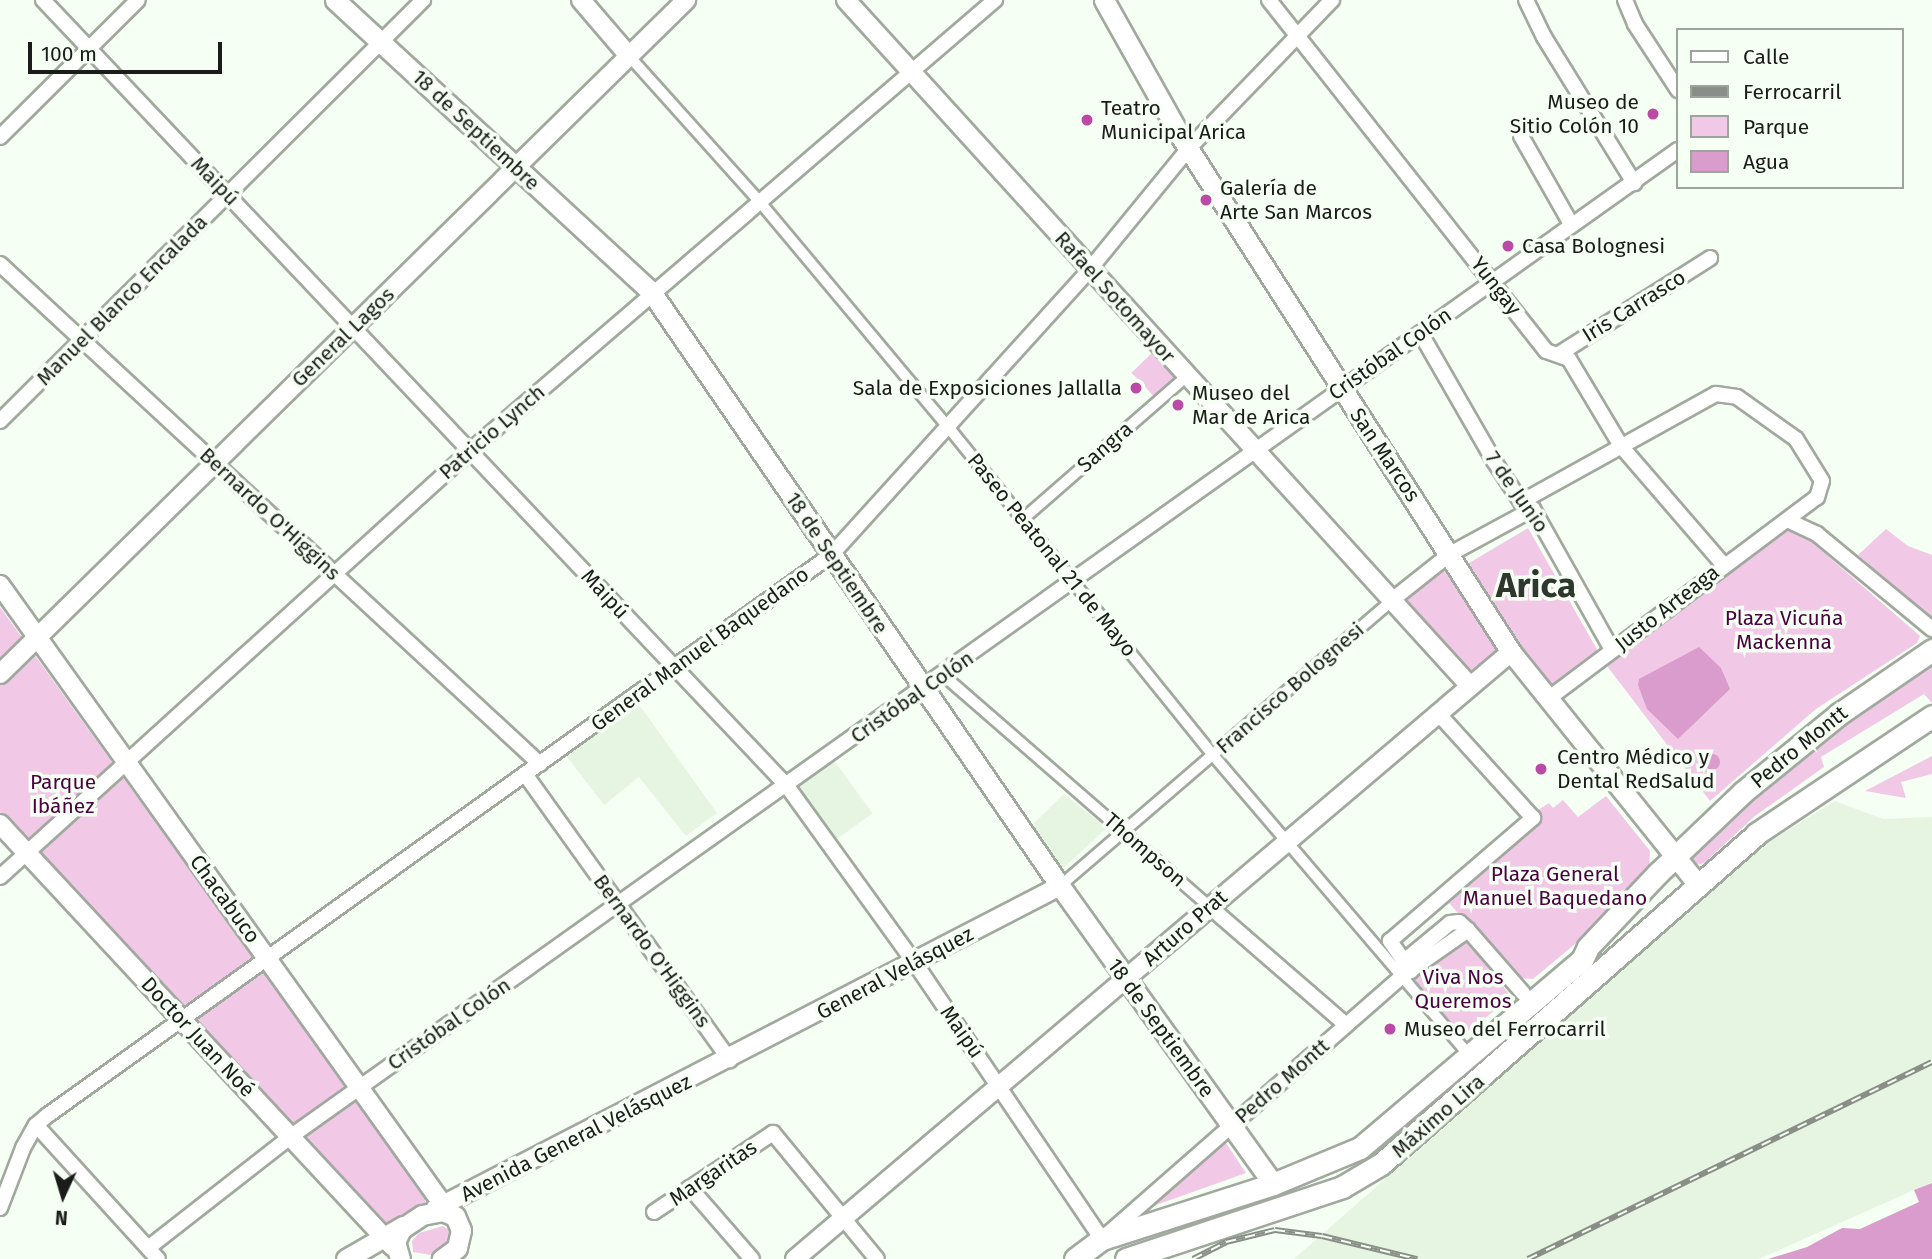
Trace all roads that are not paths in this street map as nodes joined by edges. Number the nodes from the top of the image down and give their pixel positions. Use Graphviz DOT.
graph roads {
  1 [pos="43,0"];
  2 [pos="138,0"];
  3 [pos="335,0"];
  4 [pos="423,0"];
  5 [pos="581,0"];
  6 [pos="686,0"];
  7 [pos="846,0"];
  8 [pos="995,0"];
  9 [pos="1104,0"];
  10 [pos="1269,0"];
  11 [pos="1332,0"];
  12 [pos="1526,0"];
  13 [pos="1625,0"];
  14 [pos="1297,37"];
  15 [pos="380,42"];
  16 [pos="89,49"];
  17 [pos="629,56"];
  18 [pos="911,72"];
  19 [pos="1676,87"];
  20 [pos="1521,136"];
  21 [pos="0,137"];
  22 [pos="1189,148"];
  23 [pos="1676,151"];
  24 [pos="516,167"];
  25 [pos="1634,183"];
  26 [pos="228,195"];
  27 [pos="759,201"];
  28 [pos="1571,224"];
  29 [pos="1710,258"];
  30 [pos="0,264"];
  31 [pos="1090,269"];
  32 [pos="1493,282"];
  33 [pos="652,293"];
  34 [pos="354,327"];
  35 [pos="1421,334"];
  36 [pos="81,340"];
  37 [pos="1559,354"];
  38 [pos="1187,376"];
  39 [pos="1340,387"];
  40 [pos="1716,394"];
  41 [pos="0,421"];
  42 [pos="949,428"];
  43 [pos="1621,446"];
  44 [pos="471,450"];
  45 [pos="1257,453"];
  46 [pos="215,463"];
  47 [pos="1527,506"];
  48 [pos="1023,519"];
  49 [pos="1787,520"];
  50 [pos="1450,554"];
  51 [pos="831,555"];
  52 [pos="1723,564"];
  53 [pos="334,573"];
  54 [pos="1074,582"];
  55 [pos="0,585"];
  56 [pos="1392,600"];
  57 [pos="1932,629"];
  58 [pos="38,637"];
  59 [pos="1612,650"];
  60 [pos="1932,650"];
  61 [pos="1511,652"];
  62 [pos="674,668"];
  63 [pos="0,674"];
  64 [pos="943,675"];
  65 [pos="1470,685"];
  66 [pos="923,689"];
  67 [pos="1549,698"];
  68 [pos="1437,712"];
  69 [pos="1932,716"];
  70 [pos="1212,754"];
  71 [pos="127,762"];
  72 [pos="540,764"];
  73 [pos="525,774"];
  74 [pos="787,786"];
  75 [pos="0,824"];
  76 [pos="1124,831"];
  77 [pos="1286,841"];
  78 [pos="26,853"];
  79 [pos="1675,857"];
  80 [pos="0,877"];
  81 [pos="1060,886"];
  82 [pos="1699,886"];
  83 [pos="619,905"];
  84 [pos="1210,907"];
  85 [pos="1588,947"];
  86 [pos="268,960"];
  87 [pos="914,962"];
  88 [pos="1405,970"];
  89 [pos="1126,980"];
  90 [pos="1523,993"];
  91 [pos="183,1022"];
  92 [pos="1346,1025"];
  93 [pos="1471,1056"];
  94 [pos="730,1060"];
  95 [pos="359,1087"];
  96 [pos="1001,1088"];
  97 [pos="36,1125"];
  98 [pos="1232,1125"];
  99 [pos="290,1137"];
  100 [pos="1273,1184"];
  101 [pos="690,1188"];
  102 [pos="0,1208"];
  103 [pos="446,1209"];
  104 [pos="654,1212"];
  105 [pos="846,1216"];
  106 [pos="1102,1239"];
  107 [pos="393,1249"];
  108 [pos="462,1251"];
  109 [pos="153,1254"];
  110 [pos="346,1259"];
  111 [pos="442,1259"];
  112 [pos="752,1259"];
  113 [pos="795,1259"];
  114 [pos="877,1259"];
  115 [pos="1074,1259"];
  116 [pos="1126,1259"];
  1 -- 16 [label="street, Maipú"];
  2 -- 16 [label="street"];
  3 -- 15 [label="main road, 18 de Septiembre"];
  4 -- 15 [label="street, Manuel Blanco Encalada"];
  5 -- 17 [label="street"];
  6 -- 17 [label="street, General Lagos"];
  7 -- 18 [label="street, Rafael Sotomayor"];
  8 -- 18 [label="street, Patricio Lynch"];
  9 -- 22 [label="main road, San Marcos"];
  10 -- 14 [label="street, Yungay"];
  11 -- 14 [label="street, General Manuel Baquedano"];
  12 -- 25 [label="street"];
  13 -- 19 [label="street"];
  14 -- 22 [label="street, General Manuel Baquedano"];
  14 -- 32 [label="street, Yungay"];
  15 -- 24 [label="main road, 18 de Septiembre"];
  15 -- 26 [label="street, Manuel Blanco Encalada"];
  16 -- 21 [label="street"];
  16 -- 26 [label="street, Maipú"];
  17 -- 24 [label="street, General Lagos"];
  17 -- 27 [label="street, Paseo Peatonal 21 de Mayo"];
  18 -- 27 [label="street, Patricio Lynch"];
  18 -- 31 [label="street, Rafael Sotomayor"];
  20 -- 28 [label="street"];
  22 -- 31 [label="street, General Manuel Baquedano"];
  22 -- 39 [label="main road, San Marcos"];
  23 -- 25 [label="street, Cristóbal Colón"];
  24 -- 33 [label="main road, 18 de Septiembre"];
  24 -- 34 [label="street, General Lagos"];
  25 -- 28 [label="street, Cristóbal Colón"];
  26 -- 34 [label="street, Maipú"];
  26 -- 36 [label="street, Manuel Blanco Encalada"];
  27 -- 33 [label="street, Patricio Lynch"];
  27 -- 42 [label="street, Paseo Peatonal 21 de Mayo"];
  28 -- 32 [label="street, Cristóbal Colón"];
  29 -- 37 [label="street, Iris Carrasco"];
  30 -- 36 [label="street, Bernardo O'Higgins"];
  31 -- 38 [label="street, Rafael Sotomayor"];
  31 -- 42 [label="street, General Manuel Baquedano"];
  32 -- 35 [label="street, Cristóbal Colón"];
  32 -- 37 [label="street, Yungay"];
  33 -- 44 [label="street, Patricio Lynch"];
  33 -- 51 [label="main road, 18 de Septiembre"];
  34 -- 44 [label="street, Maipú"];
  34 -- 46 [label="street, General Lagos"];
  35 -- 39 [label="street, Cristóbal Colón"];
  35 -- 47 [label="street, 7 de Junio"];
  36 -- 41 [label="street, Manuel Blanco Encalada"];
  36 -- 46 [label="street, Bernardo O'Higgins"];
  37 -- 43 [label="street, Yungay"];
  38 -- 45 [label="street, Rafael Sotomayor"];
  38 -- 48 [label="street, Sangra"];
  39 -- 45 [label="street, Cristóbal Colón"];
  39 -- 50 [label="main road, San Marcos"];
  40 -- 43 [label="street, Francisco Bolognesi"];
  40 -- 49 [label="street, Justo Arteaga"];
  42 -- 48 [label="street, Paseo Peatonal 21 de Mayo"];
  42 -- 51 [label="street, General Manuel Baquedano"];
  43 -- 47 [label="street, Francisco Bolognesi"];
  43 -- 52 [label="street, Yungay"];
  44 -- 53 [label="street, Patricio Lynch"];
  44 -- 62 [label="street, Maipú"];
  45 -- 54 [label="street, Cristóbal Colón"];
  45 -- 56 [label="street, Rafael Sotomayor"];
  46 -- 53 [label="street, Bernardo O'Higgins"];
  46 -- 58 [label="street, General Lagos"];
  47 -- 50 [label="street, Francisco Bolognesi"];
  47 -- 59 [label="street, 7 de Junio"];
  48 -- 54 [label="street, Paseo Peatonal 21 de Mayo"];
  49 -- 52 [label="street, Justo Arteaga"];
  49 -- 57 [label="street"];
  50 -- 56 [label="street, Francisco Bolognesi"];
  50 -- 61 [label="main road, San Marcos"];
  51 -- 62 [label="street, General Manuel Baquedano"];
  51 -- 66 [label="main road, 18 de Septiembre"];
  52 -- 59 [label="street, Justo Arteaga"];
  53 -- 71 [label="street, Patricio Lynch"];
  53 -- 72 [label="street, Bernardo O'Higgins"];
  54 -- 64 [label="street, Cristóbal Colón"];
  54 -- 70 [label="street, Paseo Peatonal 21 de Mayo"];
  55 -- 58 [label="street, Chacabuco"];
  56 -- 65 [label="street, Rafael Sotomayor"];
  56 -- 70 [label="street, Francisco Bolognesi"];
  58 -- 63 [label="street, General Lagos"];
  58 -- 71 [label="street, Chacabuco"];
  59 -- 67 [label="street, Justo Arteaga"];
  60 -- 79 [label="main road, Pedro Montt"];
  61 -- 65 [label="street, Arturo Prat"];
  61 -- 67 [label="main road, San Marcos"];
  62 -- 72 [label="street, General Manuel Baquedano"];
  62 -- 74 [label="street, Maipú"];
  64 -- 66 [label="street, Cristóbal Colón"];
  64 -- 76 [label="street, Thompson"];
  65 -- 68 [label="street, Arturo Prat"];
  66 -- 74 [label="street, Cristóbal Colón"];
  66 -- 81 [label="main road, 18 de Septiembre"];
  67 -- 79 [label="main road, San Marcos"];
  68 -- 77 [label="street, Arturo Prat"];
  68 -- 88 [label="street"];
  69 -- 82 [label="main road, Pedro Montt"];
  70 -- 76 [label="street, Francisco Bolognesi"];
  70 -- 77 [label="street, Paseo Peatonal 21 de Mayo"];
  71 -- 78 [label="street, Patricio Lynch"];
  71 -- 86 [label="street, Chacabuco"];
  72 -- 73 [label="street, General Manuel Baquedano"];
  73 -- 83 [label="street, Bernardo O'Higgins"];
  73 -- 86 [label="street, General Manuel Baquedano"];
  74 -- 83 [label="street, Cristóbal Colón"];
  74 -- 87 [label="street, Maipú"];
  75 -- 78 [label="street, Doctor Juan Noé"];
  76 -- 81 [label="street, Francisco Bolognesi"];
  76 -- 84 [label="street, Thompson"];
  77 -- 84 [label="street, Arturo Prat"];
  77 -- 88 [label="street, Paseo Peatonal 21 de Mayo"];
  78 -- 80 [label="street, Patricio Lynch"];
  78 -- 91 [label="street, Doctor Juan Noé"];
  79 -- 82 [label="main road, San Marcos"];
  79 -- 85 [label="main road, Máximo Lira"];
  81 -- 87 [label="street, General Velásquez"];
  81 -- 89 [label="main road, 18 de Septiembre"];
  82 -- 116 [label="main road, Máximo Lira"];
  83 -- 94 [label="street, Bernardo O'Higgins"];
  83 -- 95 [label="street, Cristóbal Colón"];
  84 -- 89 [label="street, Arturo Prat"];
  84 -- 92 [label="street, Thompson"];
  85 -- 90 [label="main road, Máximo Lira"];
  85 -- 93 [label="main road, Máximo Lira"];
  86 -- 91 [label="street, General Manuel Baquedano"];
  86 -- 95 [label="street, Chacabuco"];
  87 -- 94 [label="street, General Velásquez"];
  87 -- 96 [label="street, Maipú"];
  88 -- 90 [label="street, Pedro Montt"];
  88 -- 92 [label="street, Pedro Montt"];
  88 -- 93 [label="street, Paseo Peatonal 21 de Mayo"];
  89 -- 96 [label="street, Arturo Prat"];
  89 -- 98 [label="main road, 18 de Septiembre"];
  90 -- 93 [label="main road, Máximo Lira"];
  91 -- 97 [label="street, General Manuel Baquedano"];
  91 -- 99 [label="street, Doctor Juan Noé"];
  92 -- 98 [label="street, Pedro Montt"];
  93 -- 100 [label="main road, Máximo Lira"];
  94 -- 103 [label="street, Avenida General Velásquez"];
  95 -- 99 [label="street, Cristóbal Colón"];
  95 -- 103 [label="street, Chacabuco"];
  96 -- 105 [label="street, Arturo Prat"];
  96 -- 106 [label="street, Maipú"];
  97 -- 102 [label="street"];
  97 -- 109 [label="street"];
  98 -- 100 [label="main road, 18 de Septiembre"];
  98 -- 106 [label="street, Pedro Montt"];
  99 -- 107 [label="street, Doctor Juan Noé"];
  99 -- 109 [label="street, Cristóbal Colón"];
  100 -- 106 [label="main road, Máximo Lira"];
  101 -- 104 [label="street, Margaritas"];
  101 -- 105 [label="street, Margaritas"];
  101 -- 112 [label="street"];
  103 -- 107 [label="main road"];
  103 -- 108 [label="main road"];
  105 -- 113 [label="street, Arturo Prat"];
  105 -- 114 [label="street"];
  106 -- 115 [label="main road, Máximo Lira"];
  107 -- 110 [label="main road"];
  108 -- 111 [label="main road"];
}
